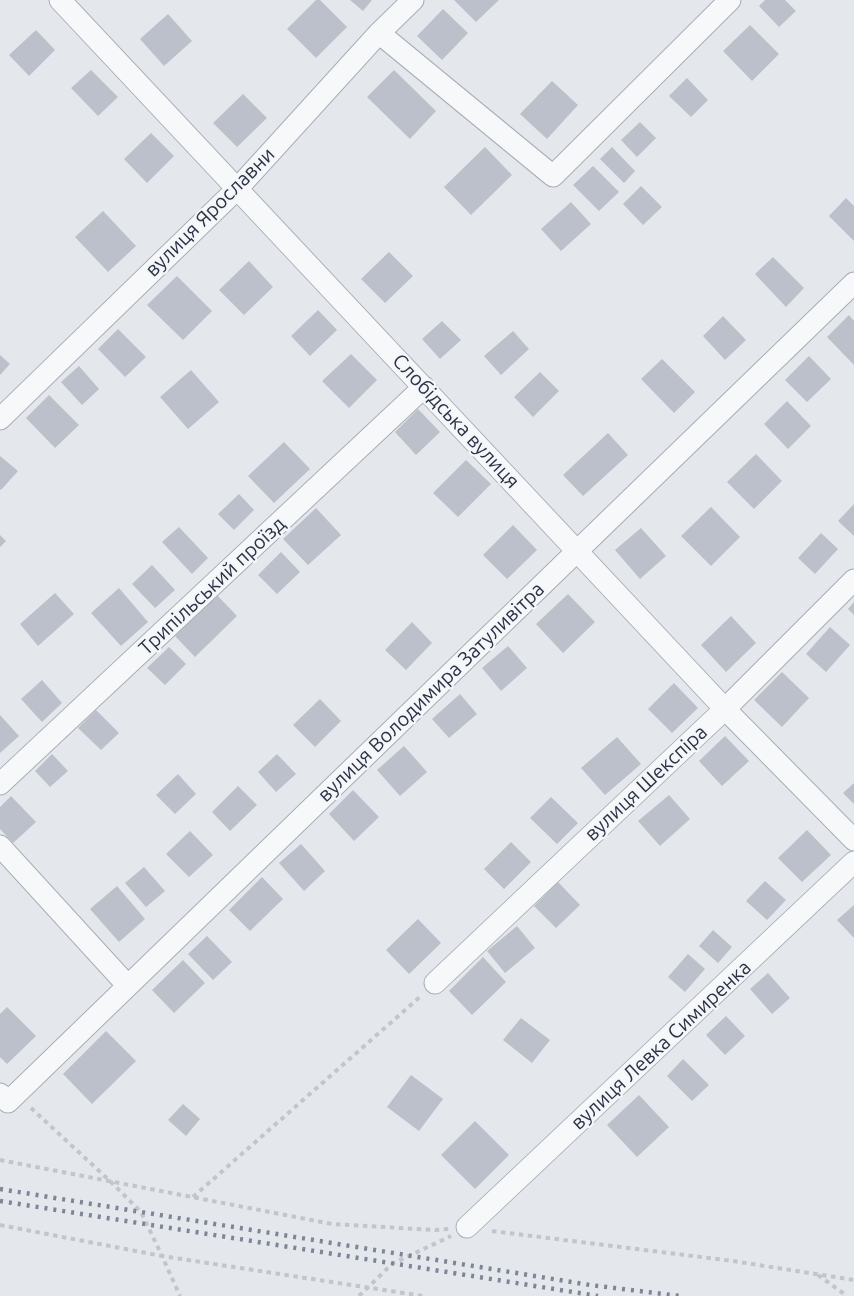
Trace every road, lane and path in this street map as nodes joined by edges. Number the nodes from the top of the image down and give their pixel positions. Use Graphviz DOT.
graph roads {
  1 [pos="60,0"];
  2 [pos="413,0"];
  3 [pos="730,0"];
  4 [pos="379,33"];
  5 [pos="238,188"];
  6 [pos="854,283"];
  7 [pos="424,387"];
  8 [pos="0,419"];
  9 [pos="577,550"];
  10 [pos="854,580"];
  11 [pos="725,709"];
  12 [pos="0,784"];
  13 [pos="854,840"];
  14 [pos="0,846"];
  15 [pos="854,862"];
  16 [pos="435,983"];
  17 [pos="129,986"];
  18 [pos="8,1097"];
  19 [pos="0,1160"];
  20 [pos="110,1181"];
  21 [pos="193,1197"];
  22 [pos="0,1225"];
  23 [pos="467,1227"];
  24 [pos="162,1256"];
  25 [pos="817,1275"];
  26 [pos="854,1280"];
  27 [pos="369,1287"];
  28 [pos="180,1296"];
  29 [pos="359,1296"];
  30 [pos="423,1296"];
  31 [pos="847,1296"];
  1 -- 5 [label="street, Слобідська вулиця"];
  2 -- 4 [label="street, вулиця Ярославни"];
  3 -- 4 [label="street"];
  4 -- 5 [label="street, вулиця Ярославни"];
  5 -- 7 [label="street, Слобідська вулиця"];
  5 -- 8 [label="street, вулиця Ярославни"];
  6 -- 9 [label="street, вулиця Володимира Затуливітра"];
  7 -- 9 [label="street, Слобідська вулиця"];
  7 -- 12 [label="street, Трипільський проїзд"];
  9 -- 11 [label="street, Слобідська вулиця"];
  9 -- 17 [label="street, вулиця Володимира Затуливітра"];
  10 -- 11 [label="street, вулиця Шекспіра"];
  11 -- 13 [label="street, Слобідська вулиця"];
  11 -- 16 [label="street, вулиця Шекспіра"];
  14 -- 17 [label="street"];
  15 -- 23 [label="street, вулиця Левка Симиренка"];
  16 -- 21 [label="path"];
  17 -- 18 [label="street, вулиця Володимира Затуливітра"];
  18 -- 20 [label="path"];
  19 -- 20 [label="path"];
  20 -- 21 [label="path"];
  20 -- 24 [label="path"];
  21 -- 23 [label="path"];
  22 -- 24 [label="path"];
  23 -- 25 [label="path"];
  23 -- 27 [label="path"];
  24 -- 27 [label="path"];
  24 -- 28 [label="path"];
  25 -- 26 [label="path"];
  25 -- 31 [label="path"];
  27 -- 29 [label="path"];
  27 -- 30 [label="path"];
}
